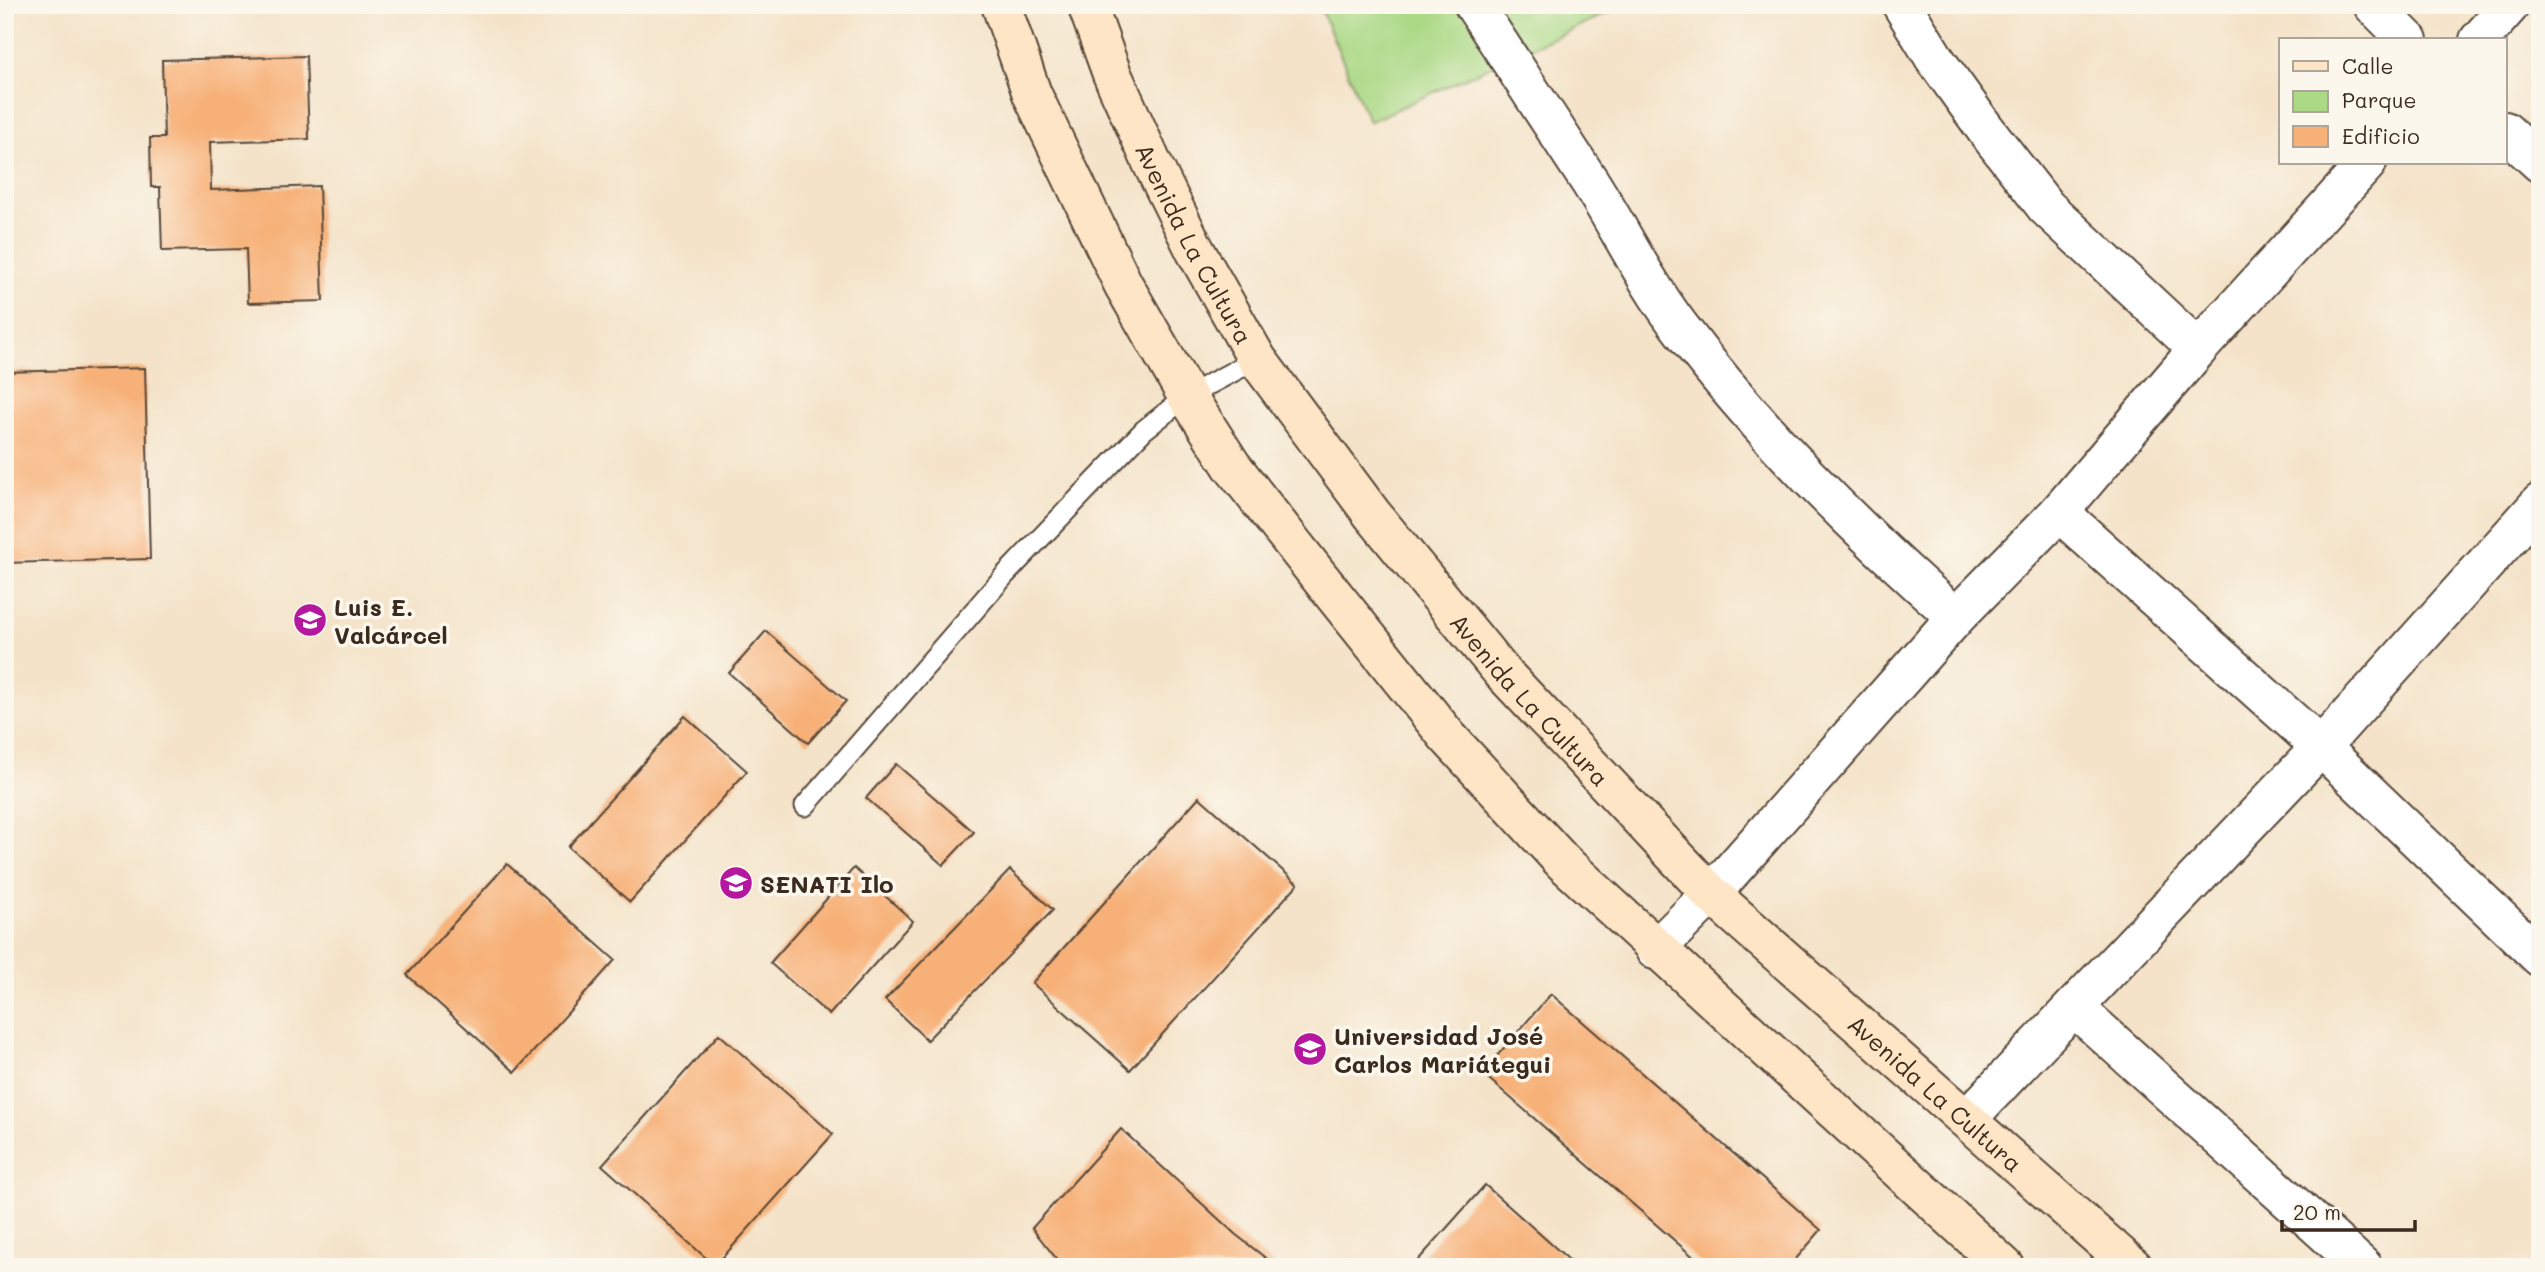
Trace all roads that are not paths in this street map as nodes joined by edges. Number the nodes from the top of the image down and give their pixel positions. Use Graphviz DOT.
graph roads {
  1 [pos="1001,5"];
  2 [pos="1087,5"];
  3 [pos="1474,5"];
  4 [pos="1902,5"];
  5 [pos="2373,5"];
  6 [pos="2510,5"];
  7 [pos="2406,38"];
  8 [pos="2481,38"];
  9 [pos="2506,132"];
  10 [pos="2540,163"];
  11 [pos="2366,164"];
  12 [pos="2198,349"];
  13 [pos="1257,359"];
  14 [pos="1187,396"];
  15 [pos="2539,506"];
  16 [pos="2059,512"];
  17 [pos="1956,617"];
  18 [pos="2321,747"];
  19 [pos="805,806"];
  20 [pos="1711,894"];
  21 [pos="1655,950"];
  22 [pos="2540,957"];
  23 [pos="2074,1007"];
  24 [pos="1967,1119"];
  25 [pos="2005,1267"];
  26 [pos="2133,1267"];
  27 [pos="2363,1267"];
  1 -- 14 [label="street"];
  2 -- 13 [label="street, Avenida La Cultura"];
  3 -- 17 [label="street"];
  4 -- 12 [label="street"];
  5 -- 7 [label="street"];
  6 -- 8 [label="street"];
  9 -- 10 [label="street"];
  11 -- 12 [label="street"];
  12 -- 16 [label="street"];
  13 -- 14 [label="lane"];
  13 -- 20 [label="street, Avenida La Cultura"];
  14 -- 19 [label="lane"];
  14 -- 21 [label="street"];
  15 -- 18 [label="street"];
  16 -- 17 [label="street"];
  16 -- 18 [label="street"];
  17 -- 20 [label="street"];
  18 -- 22 [label="street"];
  18 -- 23 [label="street"];
  20 -- 21 [label="street"];
  20 -- 24 [label="street, Avenida La Cultura"];
  21 -- 25 [label="street"];
  23 -- 24 [label="street"];
  23 -- 27 [label="street"];
  24 -- 26 [label="street, Avenida La Cultura"];
}
